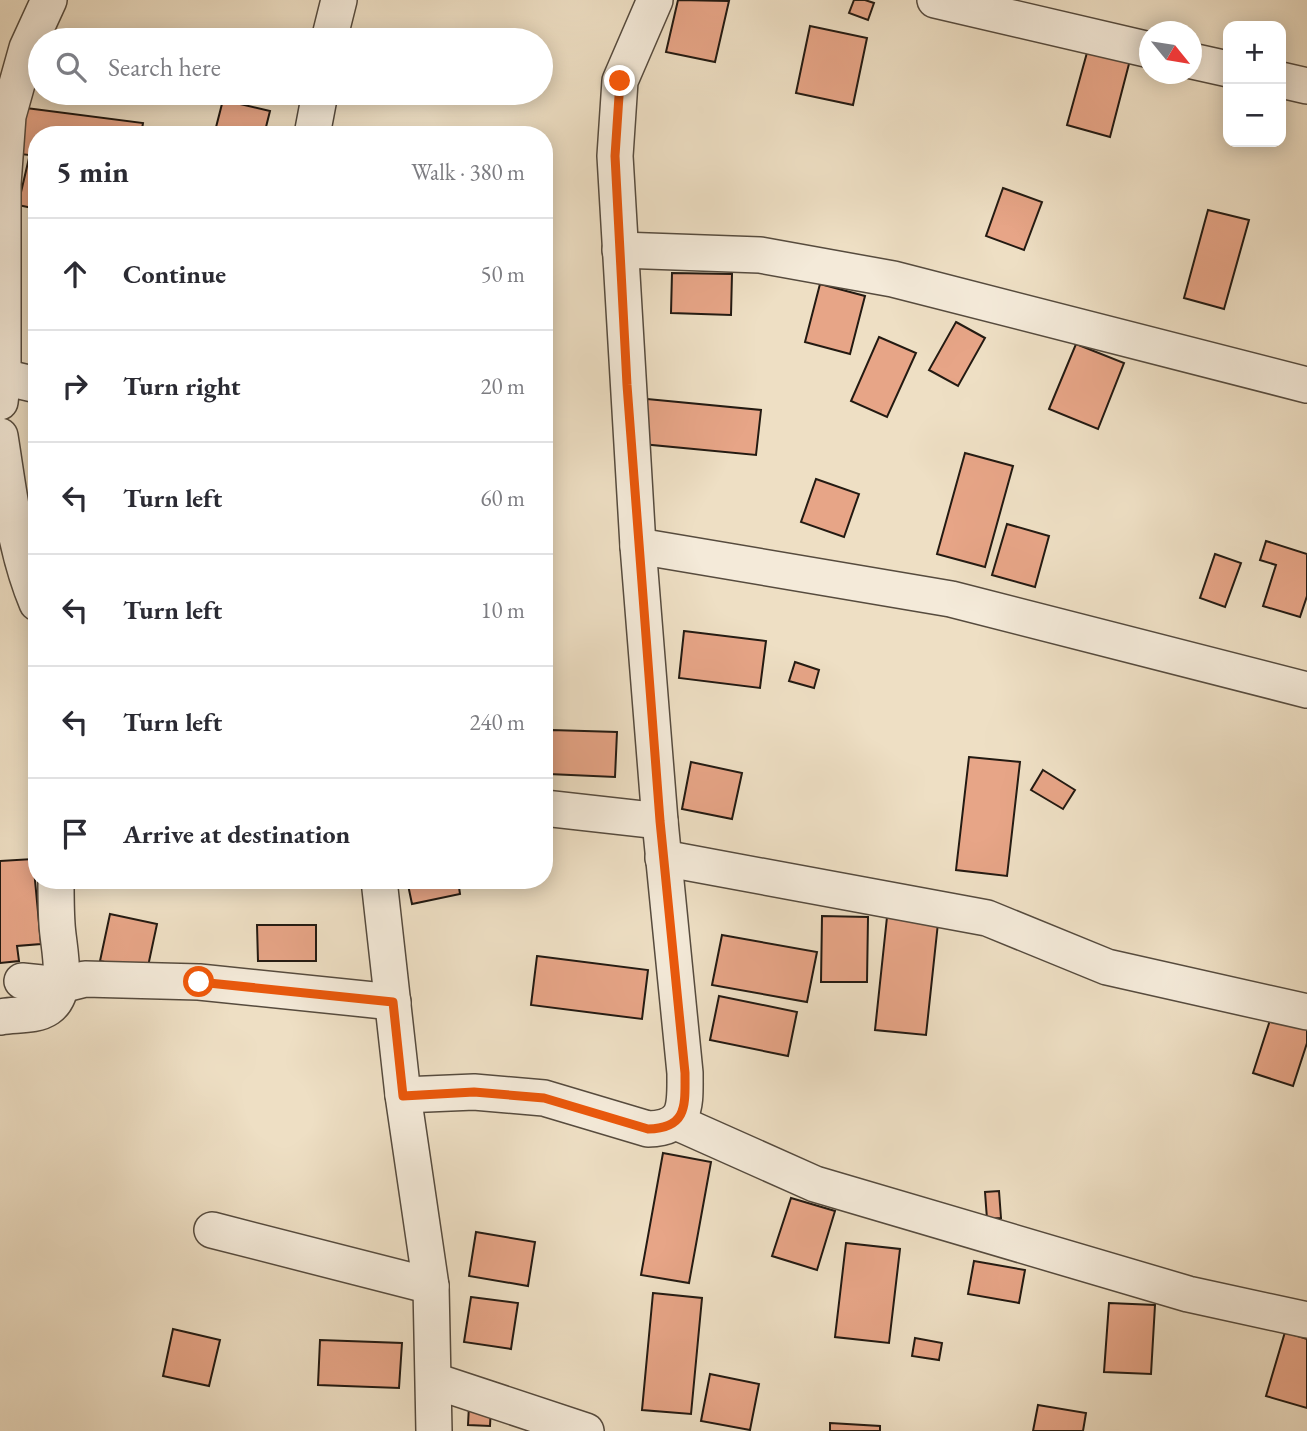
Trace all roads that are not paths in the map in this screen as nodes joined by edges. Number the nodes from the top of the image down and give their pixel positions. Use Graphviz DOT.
graph roads {
  1 [pos="48,0"];
  2 [pos="339,0"];
  3 [pos="655,0"];
  4 [pos="935,0"];
  5 [pos="36,28"];
  6 [pos="332,28"];
  7 [pos="28,46"];
  8 [pos="1139,47"];
  9 [pos="1202,63"];
  10 [pos="1223,68"];
  11 [pos="1286,81"];
  12 [pos="1307,86"];
  13 [pos="318,105"];
  14 [pos="314,126"];
  15 [pos="620,250"];
  16 [pos="1307,385"];
  17 [pos="28,386"];
  18 [pos="2,390"];
  19 [pos="0,436"];
  20 [pos="638,546"];
  21 [pos="28,579"];
  22 [pos="1307,690"];
  23 [pos="553,809"];
  24 [pos="660,821"];
  25 [pos="663,858"];
  26 [pos="56,889"];
  27 [pos="380,889"];
  28 [pos="22,981"];
  29 [pos="61,985"];
  30 [pos="393,1002"];
  31 [pos="1307,1012"];
  32 [pos="0,1017"];
  33 [pos="403,1096"];
  34 [pos="676,1122"];
  35 [pos="212,1230"];
  36 [pos="431,1286"];
  37 [pos="1307,1320"];
  38 [pos="435,1381"];
  39 [pos="434,1431"];
  40 [pos="586,1431"];
  1 -- 5 [label="street"];
  2 -- 6 [label="street"];
  3 -- 15 [label="street"];
  4 -- 8 [label="street"];
  7 -- 18 [label="street"];
  9 -- 10 [label="street"];
  11 -- 12 [label="street"];
  13 -- 14 [label="street"];
  15 -- 16 [label="street"];
  15 -- 20 [label="street"];
  17 -- 18 [label="street"];
  19 -- 21 [label="street"];
  20 -- 22 [label="street"];
  20 -- 24 [label="street"];
  23 -- 24 [label="street"];
  24 -- 25 [label="street"];
  25 -- 31 [label="street"];
  25 -- 34 [label="street"];
  26 -- 29 [label="street"];
  27 -- 30 [label="street"];
  28 -- 29 [label="street"];
  29 -- 30 [label="street"];
  29 -- 32 [label="street"];
  30 -- 33 [label="street"];
  33 -- 34 [label="street"];
  33 -- 36 [label="street"];
  34 -- 37 [label="street"];
  35 -- 36 [label="street"];
  36 -- 38 [label="street"];
  38 -- 39 [label="street"];
  38 -- 40 [label="street"];
}
